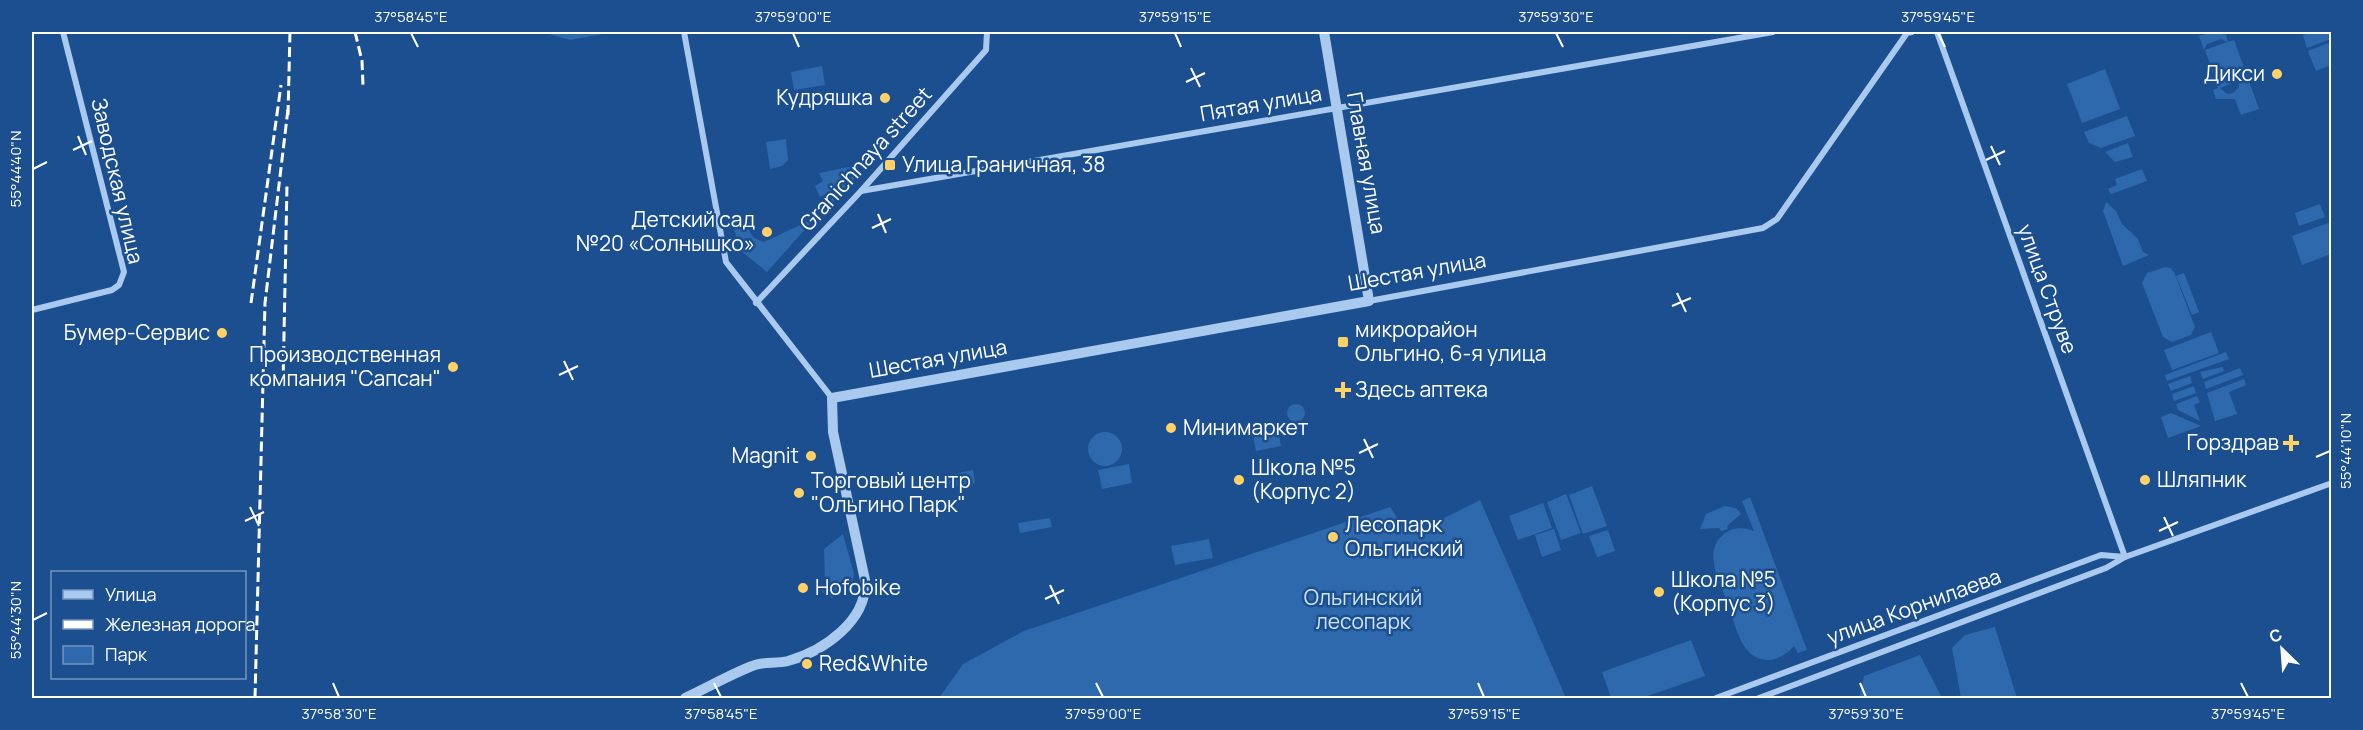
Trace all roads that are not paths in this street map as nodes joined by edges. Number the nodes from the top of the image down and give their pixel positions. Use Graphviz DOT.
graph roads {
  1 [pos="63,32"];
  2 [pos="684,32"];
  3 [pos="987,32"];
  4 [pos="1324,32"];
  5 [pos="1773,32"];
  6 [pos="1912,32"];
  7 [pos="1937,32"];
  8 [pos="1337,108"];
  9 [pos="861,190"];
  10 [pos="1370,301"];
  11 [pos="756,303"];
  12 [pos="32,310"];
  13 [pos="832,398"];
  14 [pos="2331,483"];
  15 [pos="2125,557"];
  16 [pos="685,699"];
  17 [pos="1716,699"];
  18 [pos="1760,699"];
  1 -- 12 [label="street, Заводская улица"];
  2 -- 11 [label="street"];
  3 -- 9 [label="street, Granichnaya street"];
  4 -- 8 [label="street, Главная улица"];
  5 -- 8 [label="street, Пятая улица"];
  6 -- 10 [label="street, Шестая улица"];
  7 -- 15 [label="street, улица Струве"];
  8 -- 9 [label="street, Пятая улица"];
  8 -- 10 [label="street, Главная улица"];
  9 -- 11 [label="street, Granichnaya street"];
  10 -- 13 [label="street, Шестая улица"];
  11 -- 13 [label="street"];
  13 -- 16 [label="street"];
  14 -- 15 [label="street, улица Корнилаева"];
  15 -- 17 [label="street, улица Корнилаева"];
  15 -- 18 [label="street, улица Корнилаева"];
}
